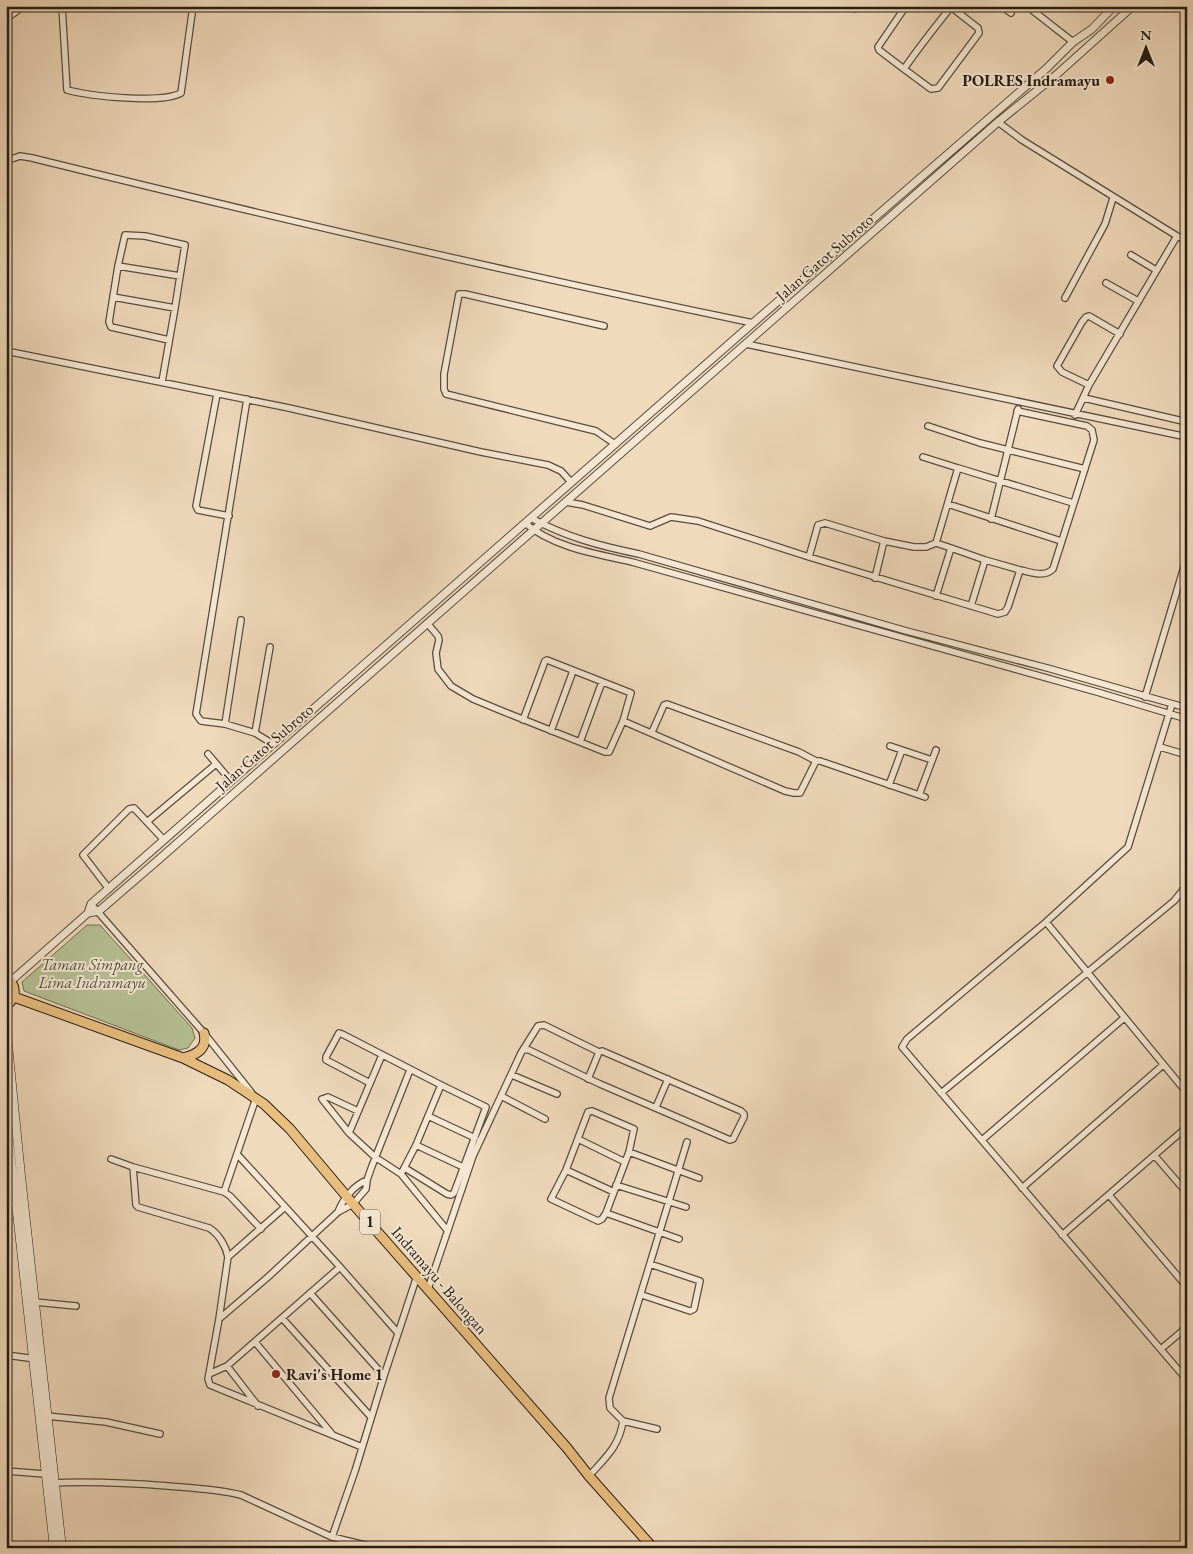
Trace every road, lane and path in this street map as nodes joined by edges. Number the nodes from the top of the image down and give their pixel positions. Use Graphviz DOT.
graph roads {
  1 [pos="22,6"];
  2 [pos="62,6"];
  3 [pos="193,6"];
  4 [pos="848,6"];
  5 [pos="861,6"];
  6 [pos="906,6"];
  7 [pos="951,6"];
  8 [pos="1001,6"];
  9 [pos="1027,6"];
  10 [pos="1114,6"];
  11 [pos="1134,6"];
  12 [pos="1011,13"];
  13 [pos="6,18"];
  14 [pos="1074,42"];
  15 [pos="904,69"];
  16 [pos="998,122"];
  17 [pos="6,161"];
  18 [pos="1114,198"];
  19 [pos="1177,236"];
  20 [pos="1187,241"];
  21 [pos="1131,255"];
  22 [pos="118,266"];
  23 [pos="1156,270"];
  24 [pos="180,276"];
  25 [pos="1106,283"];
  26 [pos="113,297"];
  27 [pos="1065,298"];
  28 [pos="1138,301"];
  29 [pos="175,308"];
  30 [pos="750,325"];
  31 [pos="604,326"];
  32 [pos="1120,334"];
  33 [pos="170,340"];
  34 [pos="747,343"];
  35 [pos="6,350"];
  36 [pos="162,382"];
  37 [pos="1089,385"];
  38 [pos="217,394"];
  39 [pos="247,399"];
  40 [pos="1083,399"];
  41 [pos="1019,402"];
  42 [pos="1017,411"];
  43 [pos="1076,414"];
  44 [pos="1187,422"];
  45 [pos="928,426"];
  46 [pos="1187,437"];
  47 [pos="615,444"];
  48 [pos="1008,450"];
  49 [pos="923,457"];
  50 [pos="958,468"];
  51 [pos="1085,469"];
  52 [pos="1001,481"];
  53 [pos="572,482"];
  54 [pos="566,502"];
  55 [pos="1073,503"];
  56 [pos="948,504"];
  57 [pos="229,516"];
  58 [pos="531,518"];
  59 [pos="991,519"];
  60 [pos="525,523"];
  61 [pos="542,524"];
  62 [pos="534,531"];
  63 [pos="884,541"];
  64 [pos="1062,541"];
  65 [pos="936,543"];
  66 [pos="951,548"];
  67 [pos="809,557"];
  68 [pos="1187,557"];
  69 [pos="985,560"];
  70 [pos="1020,570"];
  71 [pos="875,578"];
  72 [pos="936,596"];
  73 [pos="971,606"];
  74 [pos="241,620"];
  75 [pos="428,625"];
  76 [pos="270,647"];
  77 [pos="574,671"];
  78 [pos="602,682"];
  79 [pos="1100,684"];
  80 [pos="1097,692"];
  81 [pos="1145,697"];
  82 [pos="324,700"];
  83 [pos="1172,704"];
  84 [pos="331,707"];
  85 [pos="1187,708"];
  86 [pos="312,710"];
  87 [pos="1169,713"];
  88 [pos="319,717"];
  89 [pos="1187,719"];
  90 [pos="523,720"];
  91 [pos="623,721"];
  92 [pos="225,724"];
  93 [pos="551,731"];
  94 [pos="652,732"];
  95 [pos="255,733"];
  96 [pos="580,742"];
  97 [pos="273,744"];
  98 [pos="890,746"];
  99 [pos="1160,747"];
  100 [pos="902,750"];
  101 [pos="936,750"];
  102 [pos="208,754"];
  103 [pos="1187,755"];
  104 [pos="932,760"];
  105 [pos="816,761"];
  106 [pos="216,764"];
  107 [pos="231,781"];
  108 [pos="888,785"];
  109 [pos="148,821"];
  110 [pos="164,840"];
  111 [pos="150,852"];
  112 [pos="157,860"];
  113 [pos="1187,885"];
  114 [pos="108,888"];
  115 [pos="91,904"];
  116 [pos="99,911"];
  117 [pos="88,913"];
  118 [pos="1046,922"];
  119 [pos="1087,972"];
  120 [pos="9,979"];
  121 [pos="14,996"];
  122 [pos="6,1006"];
  123 [pos="1124,1018"];
  124 [pos="6,1025"];
  125 [pos="204,1032"];
  126 [pos="524,1049"];
  127 [pos="599,1052"];
  128 [pos="382,1055"];
  129 [pos="183,1058"];
  130 [pos="1163,1065"];
  131 [pos="410,1070"];
  132 [pos="512,1075"];
  133 [pos="588,1079"];
  134 [pos="668,1079"];
  135 [pos="370,1083"];
  136 [pos="441,1085"];
  137 [pos="941,1093"];
  138 [pos="1187,1093"];
  139 [pos="557,1094"];
  140 [pos="501,1096"];
  141 [pos="255,1097"];
  142 [pos="656,1107"];
  143 [pos="358,1111"];
  144 [pos="6,1113"];
  145 [pos="428,1116"];
  146 [pos="545,1119"];
  147 [pos="1187,1127"];
  148 [pos="349,1133"];
  149 [pos="475,1138"];
  150 [pos="578,1139"];
  151 [pos="982,1140"];
  152 [pos="687,1142"];
  153 [pos="416,1145"];
  154 [pos="629,1152"];
  155 [pos="237,1154"];
  156 [pos="1155,1156"];
  157 [pos="375,1157"];
  158 [pos="111,1159"];
  159 [pos="625,1162"];
  160 [pos="133,1167"];
  161 [pos="463,1167"];
  162 [pos="405,1168"];
  163 [pos="566,1170"];
  164 [pos="678,1171"];
  165 [pos="401,1174"];
  166 [pos="12,1177"];
  167 [pos="699,1178"];
  168 [pos="367,1180"];
  169 [pos="615,1188"];
  170 [pos="1022,1188"];
  171 [pos="224,1192"];
  172 [pos="1187,1193"];
  173 [pos="1109,1195"];
  174 [pos="347,1196"];
  175 [pos="669,1202"];
  176 [pos="353,1204"];
  177 [pos="285,1207"];
  178 [pos="686,1208"];
  179 [pos="338,1212"];
  180 [pos="606,1213"];
  181 [pos="261,1230"];
  182 [pos="448,1230"];
  183 [pos="659,1233"];
  184 [pos="1062,1235"];
  185 [pos="312,1237"];
  186 [pos="680,1239"];
  187 [pos="228,1257"];
  188 [pos="650,1264"];
  189 [pos="340,1267"];
  190 [pos="417,1276"];
  191 [pos="1187,1287"];
  192 [pos="428,1288"];
  193 [pos="310,1293"];
  194 [pos="642,1295"];
  195 [pos="35,1302"];
  196 [pos="76,1306"];
  197 [pos="219,1318"];
  198 [pos="282,1318"];
  199 [pos="1187,1327"];
  200 [pos="398,1333"];
  201 [pos="254,1342"];
  202 [pos="1161,1350"];
  203 [pos="6,1355"];
  204 [pos="37,1359"];
  205 [pos="227,1366"];
  206 [pos="209,1374"];
  207 [pos="384,1376"];
  208 [pos="1187,1380"];
  209 [pos="258,1406"];
  210 [pos="48,1416"];
  211 [pos="371,1417"];
  212 [pos="623,1421"];
  213 [pos="657,1429"];
  214 [pos="160,1434"];
  215 [pos="334,1436"];
  216 [pos="362,1447"];
  217 [pos="6,1471"];
  218 [pos="589,1476"];
  219 [pos="52,1480"];
  220 [pos="332,1537"];
  221 [pos="54,1548"];
  222 [pos="62,1548"];
  223 [pos="377,1548"];
  224 [pos="654,1548"];
  1 -- 13 [label="street"];
  2 -- 3 [label="street"];
  4 -- 5 [label="street"];
  6 -- 15 [label="street"];
  7 -- 15 [label="street"];
  7 -- 15 [label="street"];
  8 -- 12 [label="street"];
  9 -- 14 [label="street"];
  10 -- 14 [label="street, Jalan Gatot Subroto"];
  11 -- 16 [label="street, Jalan Gatot Subroto"];
  14 -- 30 [label="street, Jalan Gatot Subroto"];
  16 -- 18 [label="street"];
  16 -- 34 [label="street, Jalan Gatot Subroto"];
  17 -- 30 [label="street"];
  18 -- 19 [label="street"];
  18 -- 27 [label="street"];
  19 -- 20 [label="street"];
  19 -- 23 [label="street"];
  21 -- 23 [label="street"];
  22 -- 24 [label="street"];
  22 -- 24 [label="street"];
  22 -- 26 [label="street"];
  23 -- 28 [label="street"];
  24 -- 29 [label="street"];
  25 -- 28 [label="street"];
  26 -- 29 [label="street"];
  26 -- 33 [label="street"];
  28 -- 32 [label="street"];
  29 -- 33 [label="street"];
  30 -- 47 [label="street, Jalan Gatot Subroto"];
  31 -- 47 [label="street"];
  32 -- 37 [label="street"];
  32 -- 37 [label="street"];
  33 -- 36 [label="street"];
  34 -- 41 [label="street"];
  34 -- 54 [label="street, Jalan Gatot Subroto"];
  35 -- 36 [label="street"];
  36 -- 38 [label="street"];
  37 -- 40 [label="street"];
  38 -- 39 [label="street"];
  38 -- 57 [label="street"];
  39 -- 53 [label="street"];
  39 -- 57 [label="street"];
  40 -- 43 [label="street"];
  40 -- 44 [label="street"];
  41 -- 42 [label="street"];
  41 -- 43 [label="street"];
  42 -- 48 [label="street"];
  42 -- 51 [label="street"];
  43 -- 46 [label="street"];
  45 -- 48 [label="street"];
  47 -- 53 [label="street, Jalan Gatot Subroto"];
  48 -- 51 [label="street"];
  48 -- 52 [label="street"];
  49 -- 50 [label="street"];
  50 -- 52 [label="street"];
  50 -- 56 [label="street"];
  51 -- 55 [label="street"];
  52 -- 55 [label="street"];
  52 -- 59 [label="street"];
  53 -- 58 [label="street, Jalan Gatot Subroto"];
  54 -- 61 [label="street, Jalan Gatot Subroto"];
  54 -- 67 [label="street"];
  55 -- 64 [label="street"];
  56 -- 59 [label="street"];
  56 -- 65 [label="street"];
  57 -- 92 [label="street"];
  58 -- 60 [label="street, Jalan Gatot Subroto"];
  58 -- 61 [label="street"];
  59 -- 64 [label="street"];
  60 -- 62 [label="street"];
  60 -- 82 [label="street, Jalan Gatot Subroto"];
  61 -- 62 [label="street, Jalan Gatot Subroto"];
  61 -- 79 [label="street"];
  62 -- 75 [label="street, Jalan Gatot Subroto"];
  62 -- 80 [label="street"];
  63 -- 65 [label="street"];
  63 -- 67 [label="street"];
  63 -- 71 [label="street"];
  64 -- 70 [label="street"];
  65 -- 66 [label="street"];
  66 -- 69 [label="street"];
  66 -- 72 [label="street"];
  67 -- 71 [label="street"];
  68 -- 81 [label="street"];
  69 -- 70 [label="street"];
  69 -- 73 [label="street"];
  70 -- 73 [label="street"];
  71 -- 72 [label="street"];
  72 -- 73 [label="street"];
  74 -- 92 [label="street"];
  75 -- 84 [label="street, Jalan Gatot Subroto"];
  75 -- 90 [label="street"];
  76 -- 95 [label="street"];
  77 -- 78 [label="street"];
  77 -- 90 [label="street"];
  77 -- 93 [label="street"];
  78 -- 91 [label="street"];
  78 -- 96 [label="street"];
  79 -- 80 [label="street"];
  79 -- 81 [label="street"];
  80 -- 87 [label="street"];
  81 -- 83 [label="street"];
  82 -- 84 [label="street"];
  82 -- 86 [label="street, Jalan Gatot Subroto"];
  83 -- 85 [label="street"];
  83 -- 87 [label="street"];
  84 -- 88 [label="street, Jalan Gatot Subroto"];
  86 -- 88 [label="street"];
  86 -- 97 [label="street, Jalan Gatot Subroto"];
  87 -- 89 [label="street"];
  87 -- 99 [label="street"];
  88 -- 112 [label="street, Jalan Gatot Subroto"];
  90 -- 93 [label="street"];
  91 -- 94 [label="street"];
  91 -- 96 [label="street"];
  92 -- 95 [label="street"];
  93 -- 96 [label="street"];
  94 -- 105 [label="street"];
  94 -- 105 [label="street"];
  95 -- 97 [label="street"];
  97 -- 107 [label="street, Jalan Gatot Subroto"];
  98 -- 100 [label="street"];
  99 -- 103 [label="street"];
  99 -- 118 [label="street"];
  100 -- 104 [label="street"];
  100 -- 108 [label="street"];
  101 -- 104 [label="street"];
  102 -- 106 [label="street"];
  104 -- 108 [label="street"];
  105 -- 108 [label="street"];
  106 -- 107 [label="street"];
  106 -- 109 [label="street"];
  107 -- 110 [label="street, Jalan Gatot Subroto"];
  109 -- 110 [label="street"];
  109 -- 114 [label="street"];
  110 -- 111 [label="street, Jalan Gatot Subroto"];
  111 -- 112 [label="street"];
  111 -- 114 [label="street, Jalan Gatot Subroto"];
  112 -- 116 [label="street, Jalan Gatot Subroto"];
  113 -- 119 [label="street"];
  114 -- 115 [label="street, Jalan Gatot Subroto"];
  115 -- 116 [label="street"];
  115 -- 117 [label="street"];
  116 -- 117 [label="street"];
  116 -- 125 [label="street"];
  117 -- 120 [label="street"];
  118 -- 119 [label="street"];
  118 -- 137 [label="street"];
  119 -- 123 [label="street"];
  119 -- 137 [label="street"];
  120 -- 121 [label="highway"];
  121 -- 122 [label="highway"];
  121 -- 129 [label="highway, Indramayu - Balongan / 1"];
  123 -- 130 [label="street"];
  123 -- 151 [label="street"];
  124 -- 166 [label="main road"];
  125 -- 129 [label="highway"];
  125 -- 141 [label="street"];
  126 -- 127 [label="street"];
  126 -- 132 [label="street"];
  126 -- 133 [label="street"];
  127 -- 133 [label="street"];
  127 -- 134 [label="street"];
  128 -- 131 [label="street"];
  128 -- 135 [label="street"];
  128 -- 135 [label="street"];
  129 -- 141 [label="highway, Indramayu - Balongan / 1"];
  130 -- 138 [label="street"];
  130 -- 170 [label="street"];
  131 -- 136 [label="street"];
  131 -- 157 [label="street"];
  132 -- 139 [label="street"];
  132 -- 140 [label="street"];
  133 -- 142 [label="street"];
  134 -- 142 [label="street"];
  134 -- 142 [label="street"];
  135 -- 143 [label="street"];
  136 -- 145 [label="street"];
  136 -- 149 [label="street"];
  137 -- 151 [label="street"];
  140 -- 146 [label="street"];
  140 -- 182 [label="street"];
  141 -- 155 [label="street"];
  141 -- 174 [label="highway, Indramayu - Balongan / 1"];
  143 -- 148 [label="street"];
  143 -- 148 [label="street"];
  144 -- 166 [label="main road"];
  145 -- 149 [label="street"];
  145 -- 153 [label="street"];
  147 -- 156 [label="street"];
  148 -- 157 [label="street"];
  149 -- 161 [label="street"];
  150 -- 154 [label="street"];
  150 -- 159 [label="street"];
  150 -- 163 [label="street"];
  151 -- 170 [label="street"];
  152 -- 164 [label="street"];
  153 -- 161 [label="street"];
  153 -- 162 [label="street"];
  154 -- 159 [label="street"];
  154 -- 164 [label="street"];
  155 -- 171 [label="street"];
  155 -- 177 [label="street"];
  156 -- 172 [label="street"];
  156 -- 173 [label="street"];
  157 -- 165 [label="street"];
  157 -- 168 [label="street"];
  158 -- 160 [label="street"];
  159 -- 169 [label="street"];
  160 -- 171 [label="street"];
  160 -- 187 [label="street"];
  161 -- 162 [label="street"];
  162 -- 165 [label="street"];
  163 -- 169 [label="street"];
  163 -- 180 [label="street"];
  164 -- 167 [label="street"];
  164 -- 175 [label="street"];
  165 -- 182 [label="street"];
  166 -- 195 [label="main road"];
  166 -- 204 [label="main road"];
  168 -- 174 [label="street"];
  168 -- 176 [label="street"];
  169 -- 175 [label="street"];
  169 -- 180 [label="street"];
  170 -- 184 [label="street"];
  171 -- 181 [label="street"];
  173 -- 184 [label="street"];
  173 -- 191 [label="street"];
  174 -- 176 [label="highway, Indramayu - Balongan / 1"];
  174 -- 179 [label="street"];
  175 -- 178 [label="street"];
  175 -- 183 [label="street"];
  176 -- 179 [label="street"];
  176 -- 190 [label="highway, Indramayu - Balongan / 1"];
  177 -- 181 [label="street"];
  177 -- 185 [label="street"];
  179 -- 185 [label="street"];
  180 -- 183 [label="street"];
  181 -- 187 [label="street"];
  182 -- 192 [label="street"];
  183 -- 186 [label="street"];
  183 -- 188 [label="street"];
  184 -- 202 [label="street"];
  185 -- 189 [label="street"];
  185 -- 197 [label="street"];
  187 -- 197 [label="street"];
  188 -- 194 [label="street"];
  188 -- 194 [label="street"];
  189 -- 193 [label="street"];
  189 -- 200 [label="street"];
  190 -- 192 [label="highway, Indramayu - Balongan / 1"];
  190 -- 200 [label="street"];
  192 -- 218 [label="highway, Indramayu - Balongan / 1"];
  193 -- 198 [label="street"];
  193 -- 207 [label="street"];
  194 -- 212 [label="street"];
  195 -- 196 [label="street"];
  195 -- 204 [label="main road"];
  197 -- 206 [label="street"];
  198 -- 201 [label="street"];
  198 -- 211 [label="street"];
  199 -- 202 [label="street"];
  200 -- 207 [label="street"];
  201 -- 205 [label="street"];
  201 -- 215 [label="street"];
  202 -- 208 [label="street"];
  203 -- 204 [label="street"];
  204 -- 210 [label="main road"];
  204 -- 219 [label="main road"];
  205 -- 206 [label="street"];
  205 -- 209 [label="street"];
  206 -- 209 [label="street"];
  207 -- 211 [label="street"];
  209 -- 215 [label="street"];
  210 -- 214 [label="street"];
  210 -- 219 [label="main road"];
  211 -- 216 [label="street"];
  212 -- 213 [label="street"];
  212 -- 218 [label="street"];
  215 -- 216 [label="street"];
  216 -- 220 [label="street"];
  217 -- 219 [label="street"];
  218 -- 224 [label="highway, Indramayu - Balongan / 1"];
  219 -- 220 [label="street"];
  219 -- 221 [label="main road"];
  219 -- 222 [label="main road"];
  220 -- 223 [label="street"];
}
